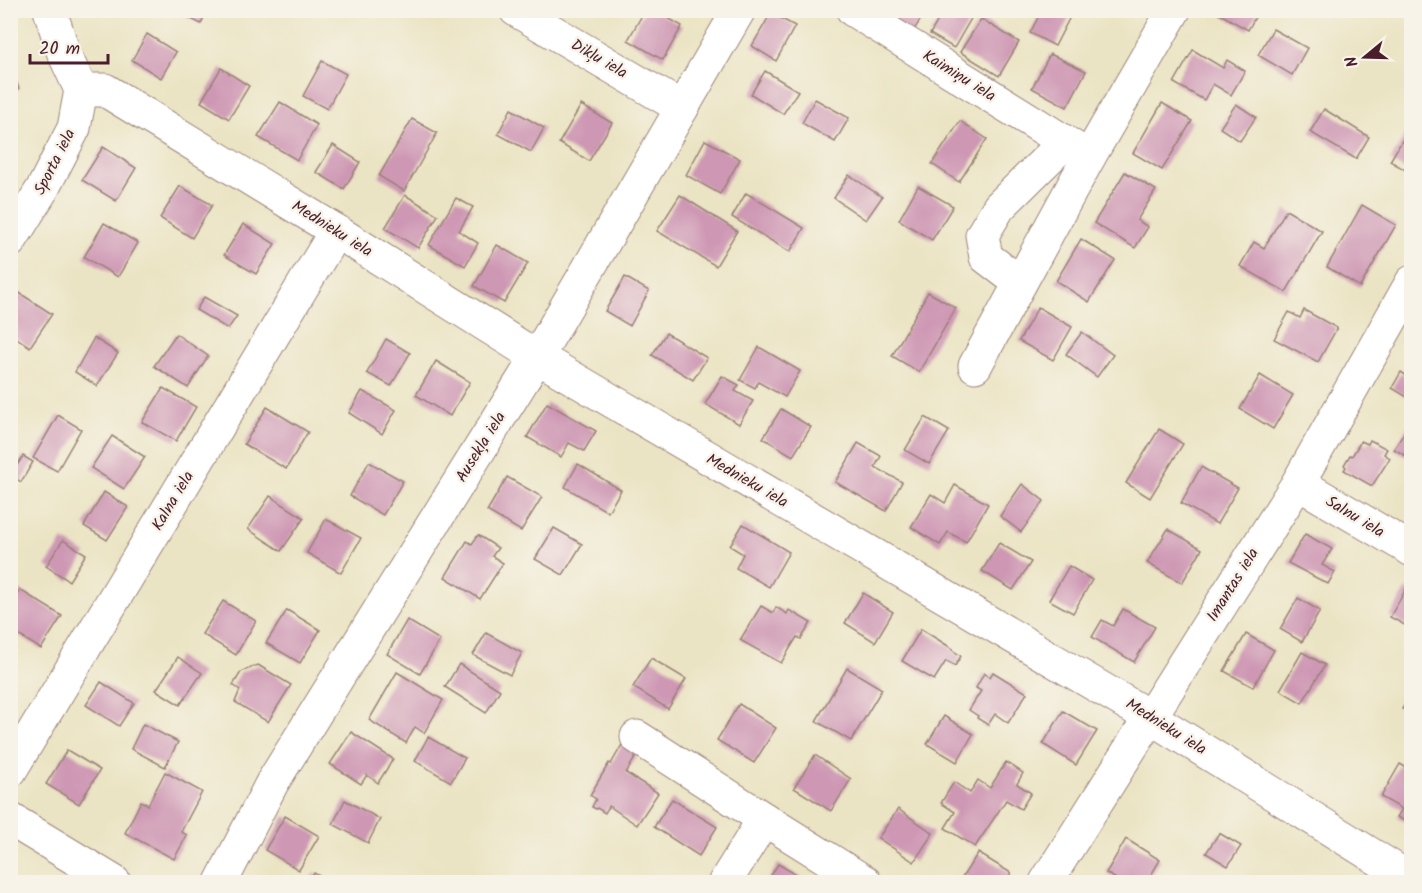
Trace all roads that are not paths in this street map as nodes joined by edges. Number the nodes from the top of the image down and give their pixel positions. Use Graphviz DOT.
graph roads {
  1 [pos="50,10"];
  2 [pos="516,10"];
  3 [pos="739,10"];
  4 [pos="853,10"];
  5 [pos="1174,10"];
  6 [pos="81,90"];
  7 [pos="682,108"];
  8 [pos="1077,149"];
  9 [pos="336,231"];
  10 [pos="10,241"];
  11 [pos="1412,282"];
  12 [pos="1020,283"];
  13 [pos="537,357"];
  14 [pos="975,366"];
  15 [pos="1298,483"];
  16 [pos="1412,550"];
  17 [pos="1150,717"];
  18 [pos="637,737"];
  19 [pos="10,771"];
  20 [pos="10,819"];
  21 [pos="764,819"];
  22 [pos="1394,877"];
  23 [pos="114,882"];
  24 [pos="221,882"];
  25 [pos="724,882"];
  26 [pos="865,882"];
  27 [pos="1046,882"];
  1 -- 6 [label="street"];
  2 -- 7 [label="street, Dikļu iela"];
  3 -- 7 [label="street, Ausekļa iela"];
  4 -- 8 [label="street, Kaimiņu iela"];
  5 -- 8 [label="street"];
  6 -- 9 [label="street, Mednieku iela"];
  6 -- 10 [label="street, Sporta iela"];
  7 -- 13 [label="street, Ausekļa iela"];
  8 -- 12 [label="street"];
  8 -- 12 [label="street"];
  9 -- 13 [label="street, Mednieku iela"];
  9 -- 19 [label="street, Kalna iela"];
  11 -- 15 [label="street, Imantas iela"];
  12 -- 14 [label="street"];
  13 -- 17 [label="street, Mednieku iela"];
  13 -- 24 [label="street, Ausekļa iela"];
  15 -- 16 [label="street, Salnu iela"];
  15 -- 17 [label="street, Imantas iela"];
  17 -- 22 [label="street, Mednieku iela"];
  17 -- 27 [label="street, Imantas iela"];
  18 -- 21 [label="street"];
  20 -- 23 [label="street"];
  21 -- 25 [label="street"];
  21 -- 26 [label="street"];
}
